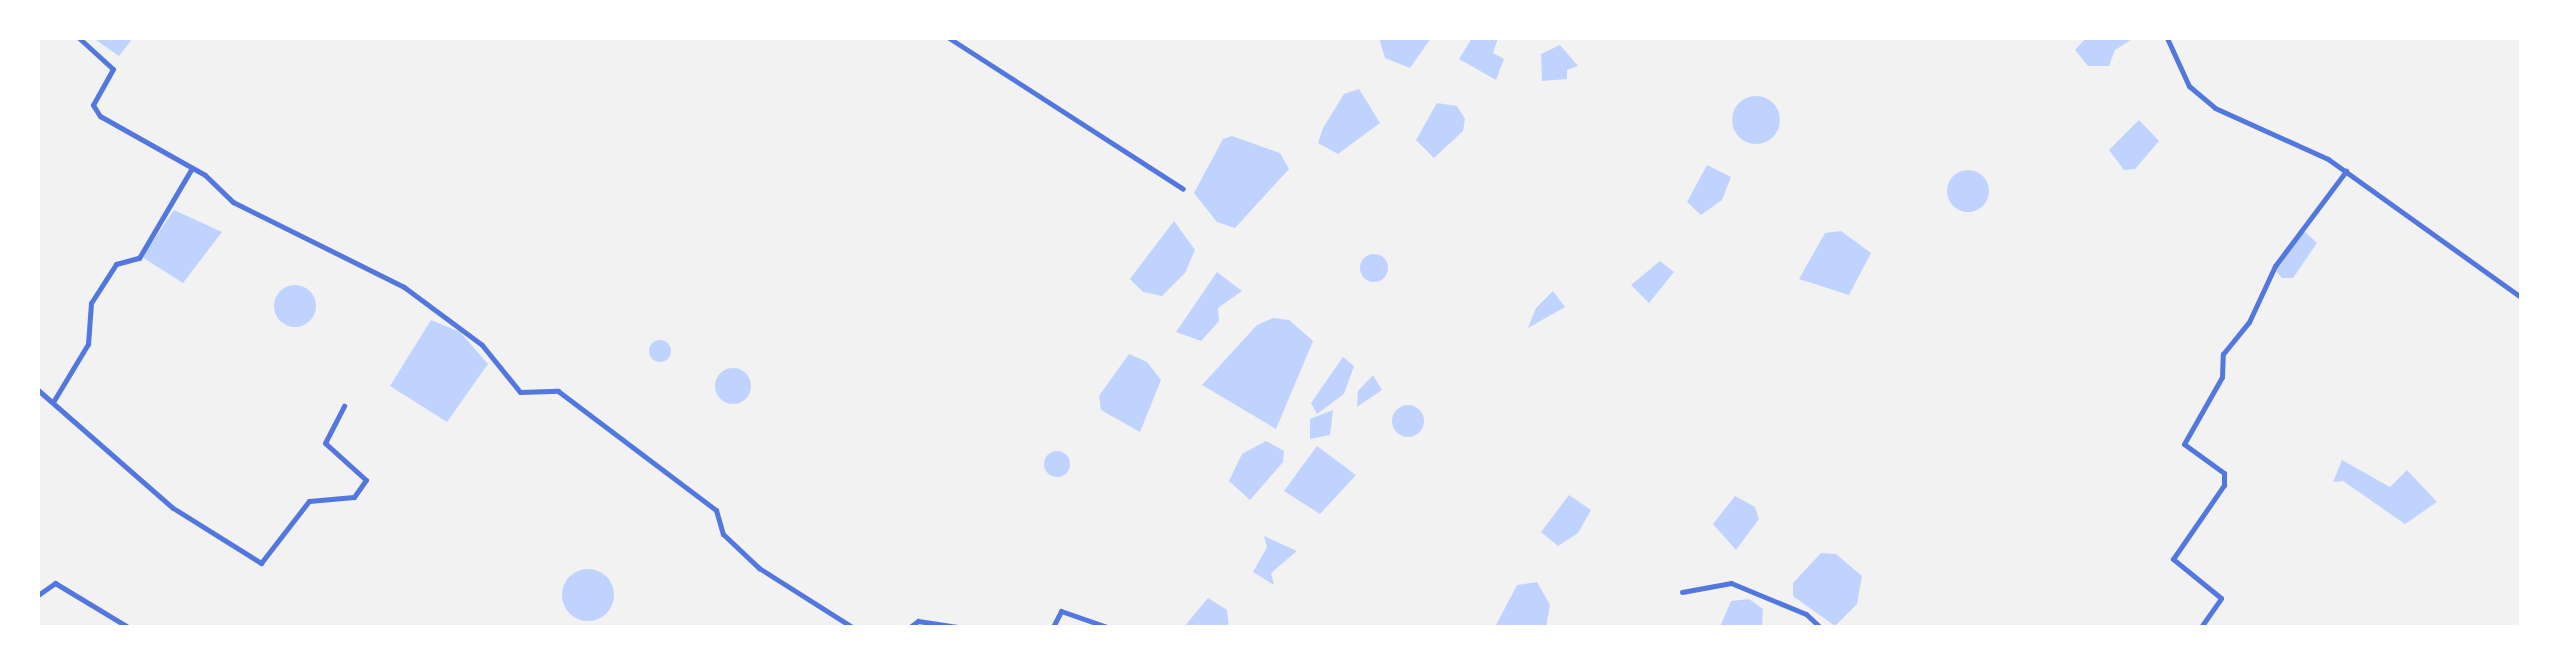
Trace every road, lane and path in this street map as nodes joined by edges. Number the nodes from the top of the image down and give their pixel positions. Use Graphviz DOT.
graph roads {
  1 [pos="79,38"];
  2 [pos="949,38"];
  3 [pos="2167,38"];
  4 [pos="192,168"];
  5 [pos="2346,171"];
  6 [pos="1183,189"];
  7 [pos="2521,297"];
  8 [pos="38,390"];
  9 [pos="53,402"];
  10 [pos="344,406"];
  11 [pos="1682,592"];
  12 [pos="38,595"];
  13 [pos="128,627"];
  14 [pos="852,627"];
  15 [pos="910,627"];
  16 [pos="958,627"];
  17 [pos="1053,627"];
  18 [pos="1107,627"];
  19 [pos="1820,627"];
  20 [pos="2201,627"];
  1 -- 4 [label="street"];
  2 -- 6 [label="street"];
  3 -- 5 [label="street"];
  4 -- 9 [label="street"];
  4 -- 14 [label="street"];
  5 -- 7 [label="street"];
  5 -- 20 [label="street"];
  8 -- 9 [label="street"];
  9 -- 10 [label="street"];
  11 -- 19 [label="street"];
  12 -- 13 [label="street"];
  15 -- 16 [label="street"];
  17 -- 18 [label="street"];
}
